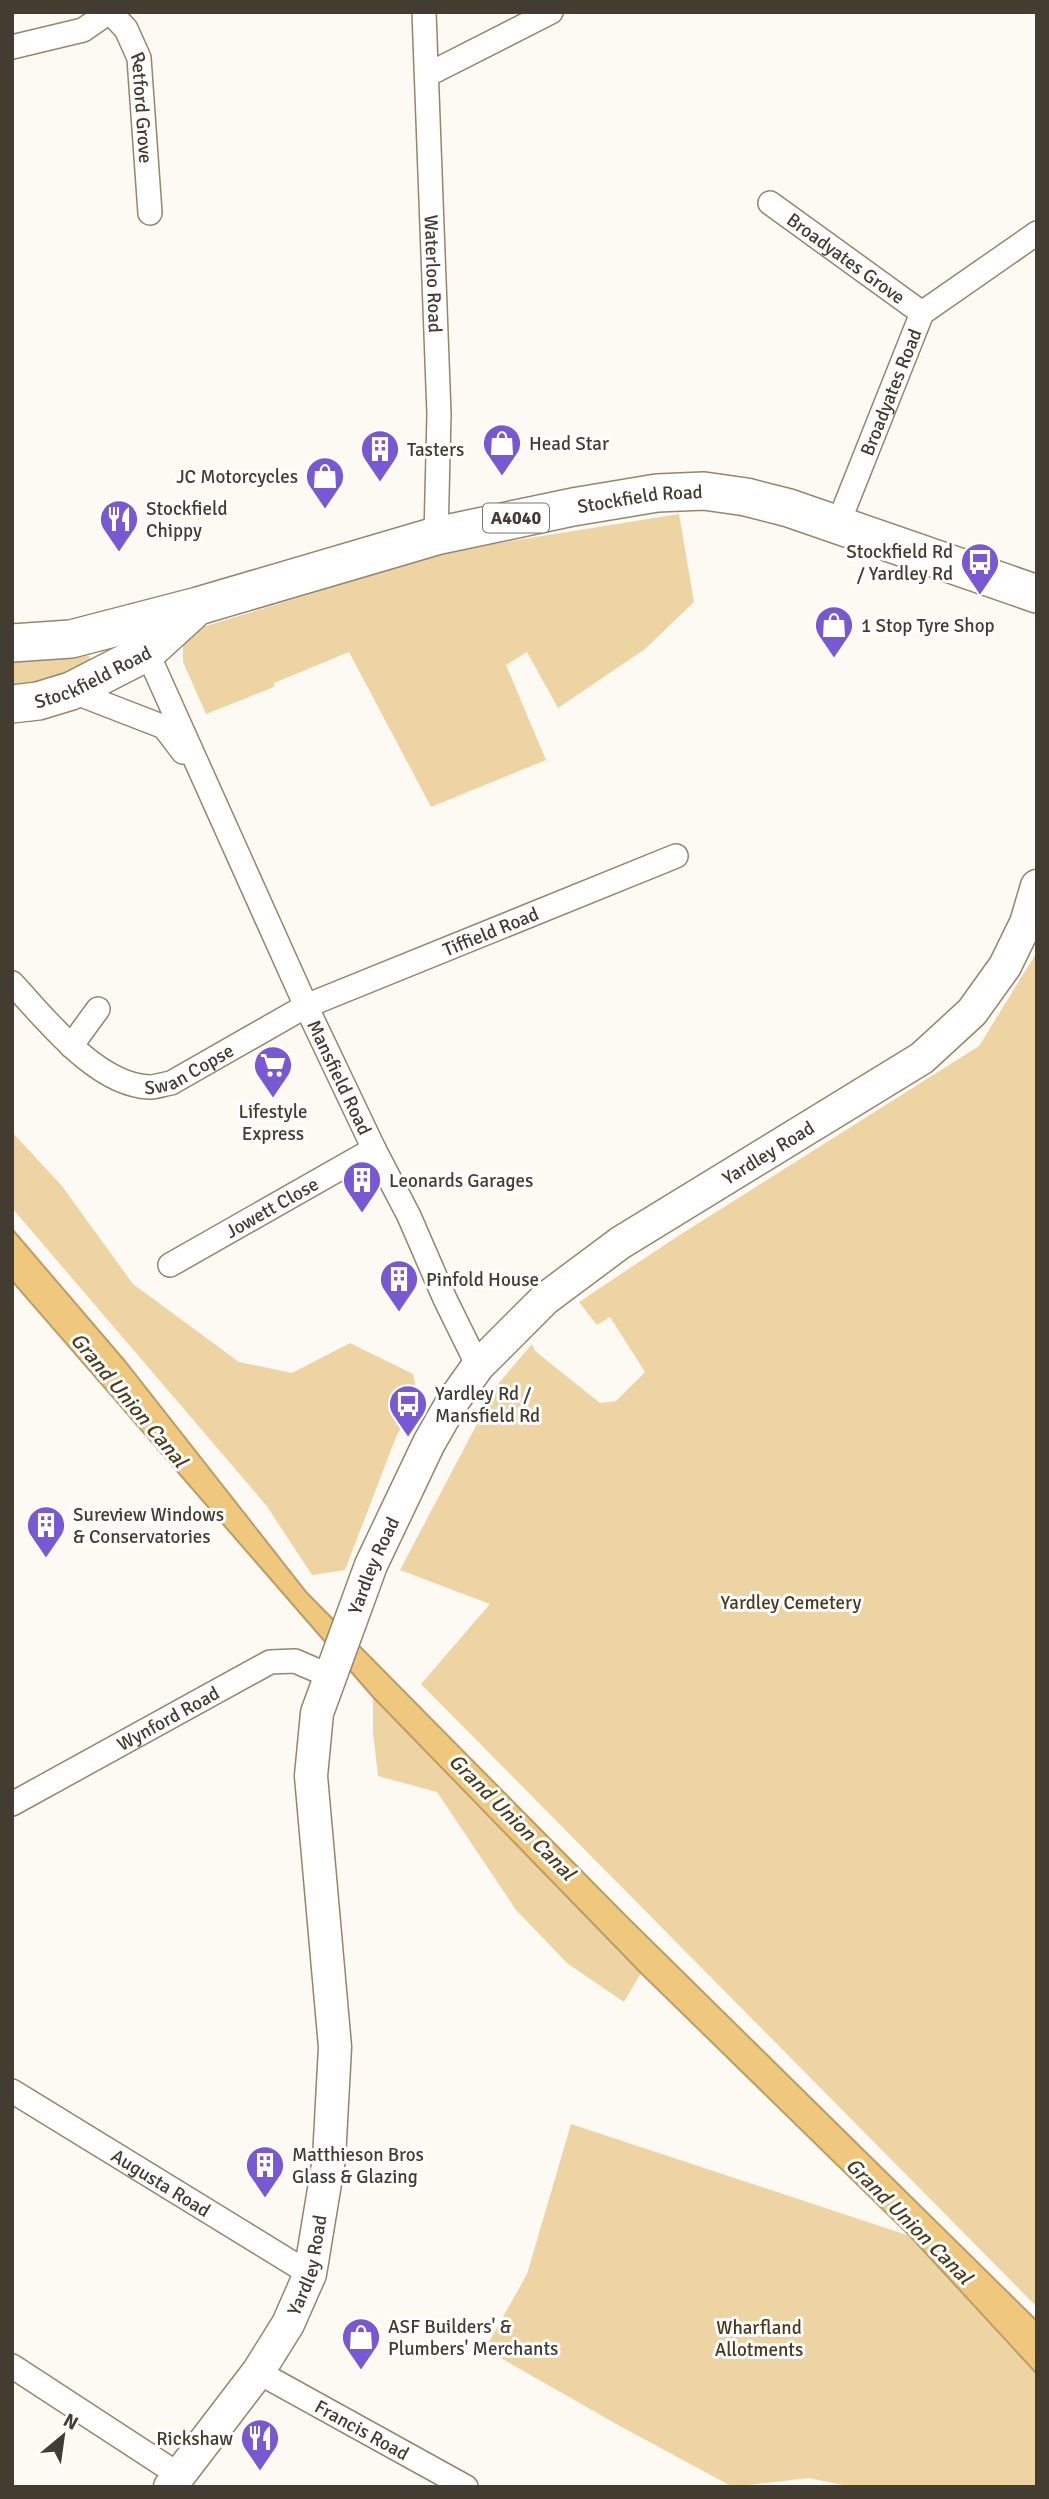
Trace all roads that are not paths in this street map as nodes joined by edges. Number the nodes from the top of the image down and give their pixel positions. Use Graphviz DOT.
graph roads {
  1 [pos="110,12"];
  2 [pos="424,12"];
  3 [pos="551,12"];
  4 [pos="12,47"];
  5 [pos="427,75"];
  6 [pos="770,203"];
  7 [pos="150,213"];
  8 [pos="1037,233"];
  9 [pos="922,313"];
  10 [pos="838,524"];
  11 [pos="436,536"];
  12 [pos="1037,594"];
  13 [pos="198,606"];
  14 [pos="71,639"];
  15 [pos="12,643"];
  16 [pos="147,652"];
  17 [pos="71,691"];
  18 [pos="12,704"];
  19 [pos="208,785"];
  20 [pos="676,856"];
  21 [pos="1037,886"];
  22 [pos="12,983"];
  23 [pos="306,1006"];
  24 [pos="98,1009"];
  25 [pos="71,1046"];
  26 [pos="374,1149"];
  27 [pos="170,1265"];
  28 [pos="478,1366"];
  29 [pos="332,1672"];
  30 [pos="12,1804"];
  31 [pos="12,2091"];
  32 [pos="310,2274"];
  33 [pos="12,2366"];
  34 [pos="258,2372"];
  35 [pos="174,2481"];
  36 [pos="466,2487"];
  1 -- 4 [label="street"];
  1 -- 7 [label="street, Retford Grove"];
  2 -- 5 [label="street, Waterloo Road"];
  3 -- 5 [label="street"];
  5 -- 11 [label="street, Waterloo Road"];
  6 -- 9 [label="street, Broadyates Grove"];
  8 -- 9 [label="street, Broadyates Road"];
  9 -- 10 [label="street, Broadyates Road"];
  10 -- 11 [label="main road, Stockfield Road / A4040"];
  10 -- 12 [label="main road, Stockfield Road / A4040"];
  11 -- 13 [label="main road, Stockfield Road / A4040"];
  13 -- 14 [label="main road, Stockfield Road / A4040"];
  13 -- 16 [label="main road, Stockfield Road / A4040"];
  14 -- 15 [label="main road, Stockfield Road / A4040"];
  14 -- 16 [label="main road"];
  16 -- 17 [label="main road, Stockfield Road / A4040"];
  16 -- 19 [label="street, Mansfield Road"];
  17 -- 18 [label="main road, Stockfield Road / A4040"];
  17 -- 19 [label="street, Mansfield Road"];
  19 -- 23 [label="street, Mansfield Road"];
  20 -- 23 [label="street, Tiffield Road"];
  21 -- 28 [label="main road, Yardley Road"];
  22 -- 25 [label="street, Swan Copse"];
  23 -- 25 [label="street, Swan Copse"];
  23 -- 26 [label="street, Mansfield Road"];
  24 -- 25 [label="street"];
  26 -- 27 [label="street, Jowett Close"];
  26 -- 28 [label="street, Mansfield Road"];
  28 -- 29 [label="main road, Yardley Road"];
  29 -- 30 [label="street, Wynford Road"];
  29 -- 32 [label="main road, Yardley Road"];
  31 -- 32 [label="street, Augusta Road"];
  32 -- 34 [label="main road, Yardley Road"];
  33 -- 35 [label="street"];
  34 -- 35 [label="main road, Yardley Road"];
  34 -- 36 [label="street, Francis Road"];
}
